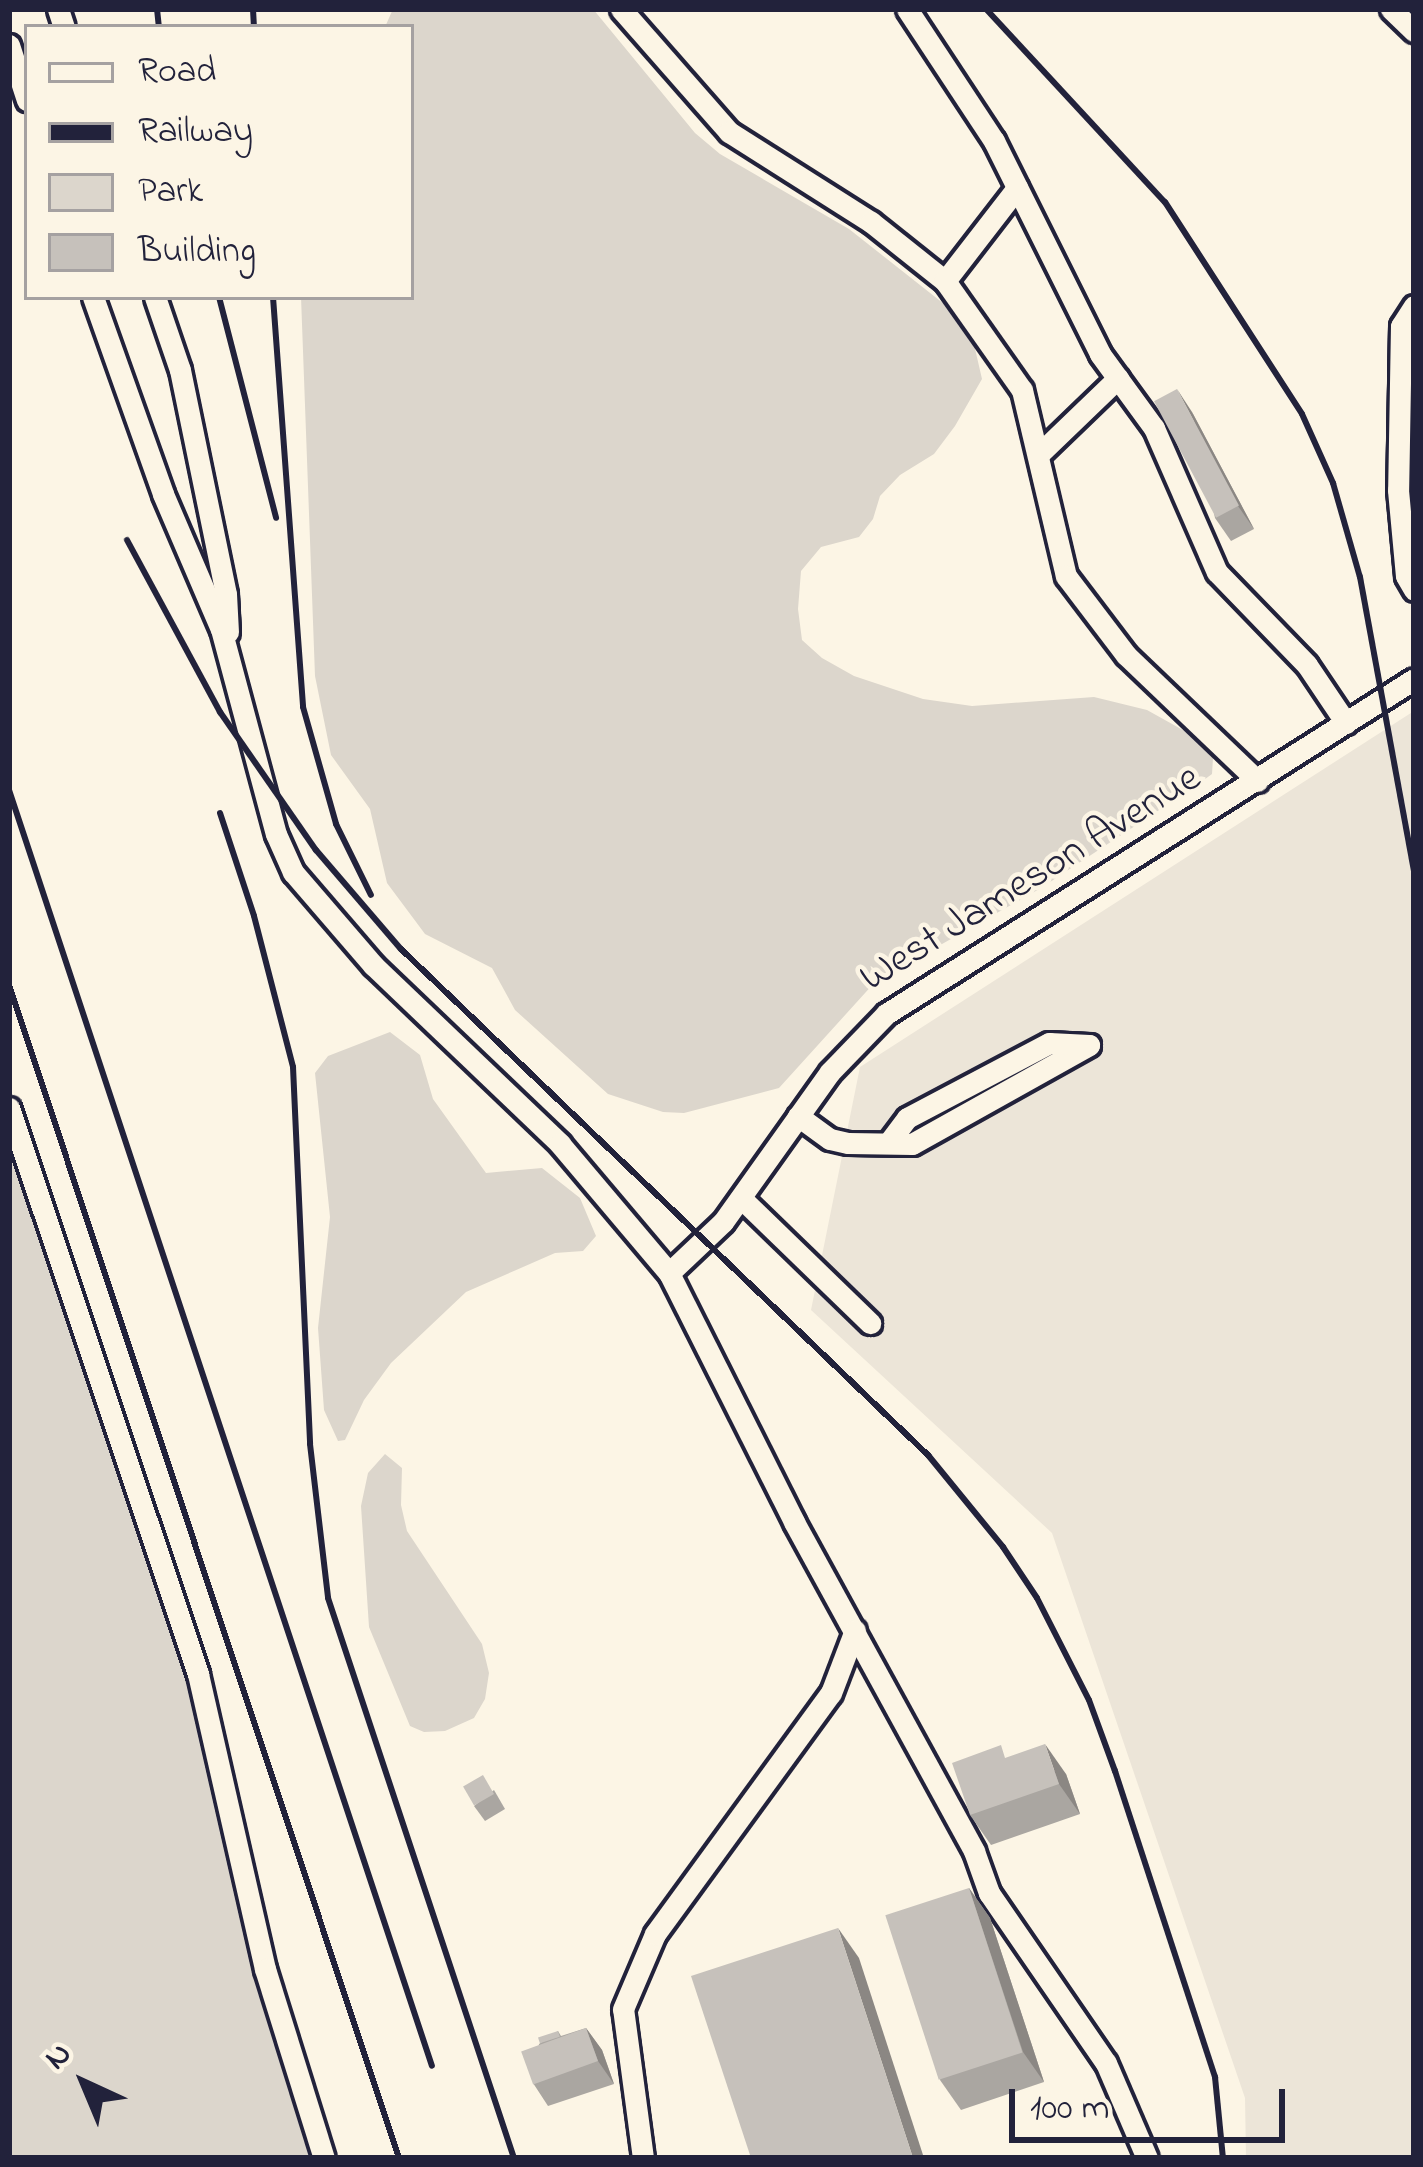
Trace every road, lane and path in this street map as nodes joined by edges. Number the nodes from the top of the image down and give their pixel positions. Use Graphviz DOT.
graph roads {
  1 [pos="622,9"];
  2 [pos="907,9"];
  3 [pos="1391,9"];
  4 [pos="1414,31"];
  5 [pos="9,45"];
  6 [pos="24,91"];
  7 [pos="1017,188"];
  8 [pos="945,281"];
  9 [pos="94,300"];
  10 [pos="156,300"];
  11 [pos="1414,306"];
  12 [pos="1118,379"];
  13 [pos="1038,454"];
  14 [pos="1406,467"];
  15 [pos="1414,590"];
  16 [pos="228,651"];
  17 [pos="1414,679"];
  18 [pos="1346,723"];
  19 [pos="1258,781"];
  20 [pos="9,1108"];
  21 [pos="798,1116"];
  22 [pos="889,1142"];
  23 [pos="741,1198"];
  24 [pos="669,1274"];
  25 [pos="870,1323"];
  26 [pos="855,1630"];
  27 [pos="324,2158"];
  28 [pos="644,2158"];
  29 [pos="1147,2158"];
  1 -- 8 [label="lane"];
  2 -- 7 [label="lane"];
  3 -- 4 [label="lane"];
  5 -- 6 [label="lane"];
  7 -- 8 [label="lane"];
  7 -- 12 [label="lane"];
  8 -- 13 [label="lane"];
  9 -- 16 [label="lane"];
  10 -- 16 [label="lane"];
  11 -- 14 [label="lane"];
  12 -- 13 [label="lane"];
  12 -- 18 [label="lane"];
  13 -- 19 [label="lane"];
  14 -- 15 [label="lane"];
  16 -- 24 [label="lane"];
  17 -- 18 [label="lane, West Jameson Avenue"];
  18 -- 19 [label="lane, West Jameson Avenue"];
  19 -- 21 [label="lane, West Jameson Avenue"];
  20 -- 27 [label="lane"];
  21 -- 22 [label="lane"];
  21 -- 23 [label="lane, West Jameson Avenue"];
  22 -- 22 [label="lane"];
  23 -- 24 [label="lane, West Jameson Avenue"];
  23 -- 25 [label="lane"];
  24 -- 26 [label="lane"];
  26 -- 28 [label="lane"];
  26 -- 29 [label="lane"];
}
